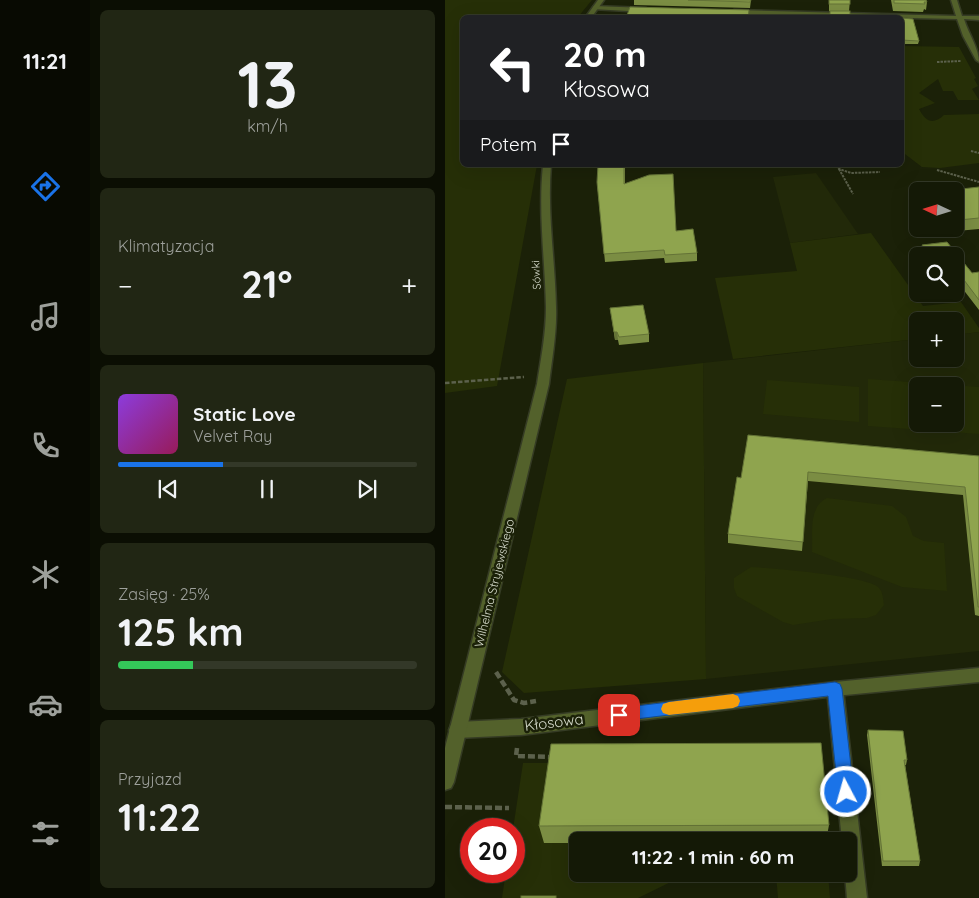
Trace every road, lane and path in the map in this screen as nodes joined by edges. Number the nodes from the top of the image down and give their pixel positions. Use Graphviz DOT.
graph roads {
  1 [pos="601,0"];
  2 [pos="954,0"];
  3 [pos="594,8"];
  4 [pos="652,10"];
  5 [pos="730,12"];
  6 [pos="590,15"];
  7 [pos="844,15"];
  8 [pos="904,17"];
  9 [pos="959,18"];
  10 [pos="979,18"];
  11 [pos="964,59"];
  12 [pos="979,60"];
  13 [pos="937,62"];
  14 [pos="971,151"];
  15 [pos="979,153"];
  16 [pos="547,167"];
  17 [pos="839,169"];
  18 [pos="937,170"];
  19 [pos="880,172"];
  20 [pos="979,182"];
  21 [pos="853,194"];
  22 [pos="544,380"];
  23 [pos="445,383"];
  24 [pos="979,674"];
  25 [pos="835,689"];
  26 [pos="457,730"];
  27 [pos="516,756"];
  28 [pos="558,757"];
  29 [pos="445,782"];
  30 [pos="445,807"];
  31 [pos="509,808"];
  32 [pos="857,898"];
  1 -- 3 [label="street"];
  2 -- 9 [label="street"];
  3 -- 4 [label="street"];
  3 -- 6 [label="street"];
  5 -- 7 [label="street"];
  8 -- 9 [label="street"];
  9 -- 10 [label="street"];
  9 -- 12 [label="street"];
  11 -- 13 [label="path"];
  14 -- 15 [label="path"];
  16 -- 22 [label="street, Sówki"];
  17 -- 19 [label="path"];
  17 -- 21 [label="path"];
  18 -- 20 [label="path"];
  22 -- 23 [label="path"];
  22 -- 26 [label="street, Wilhelma Stryjewskiego"];
  24 -- 25 [label="street, Kłosowa"];
  25 -- 26 [label="street, Kłosowa"];
  25 -- 32 [label="street"];
  26 -- 29 [label="street, Wilhelma Stryjewskiego"];
  27 -- 28 [label="path"];
  30 -- 31 [label="path"];
}
